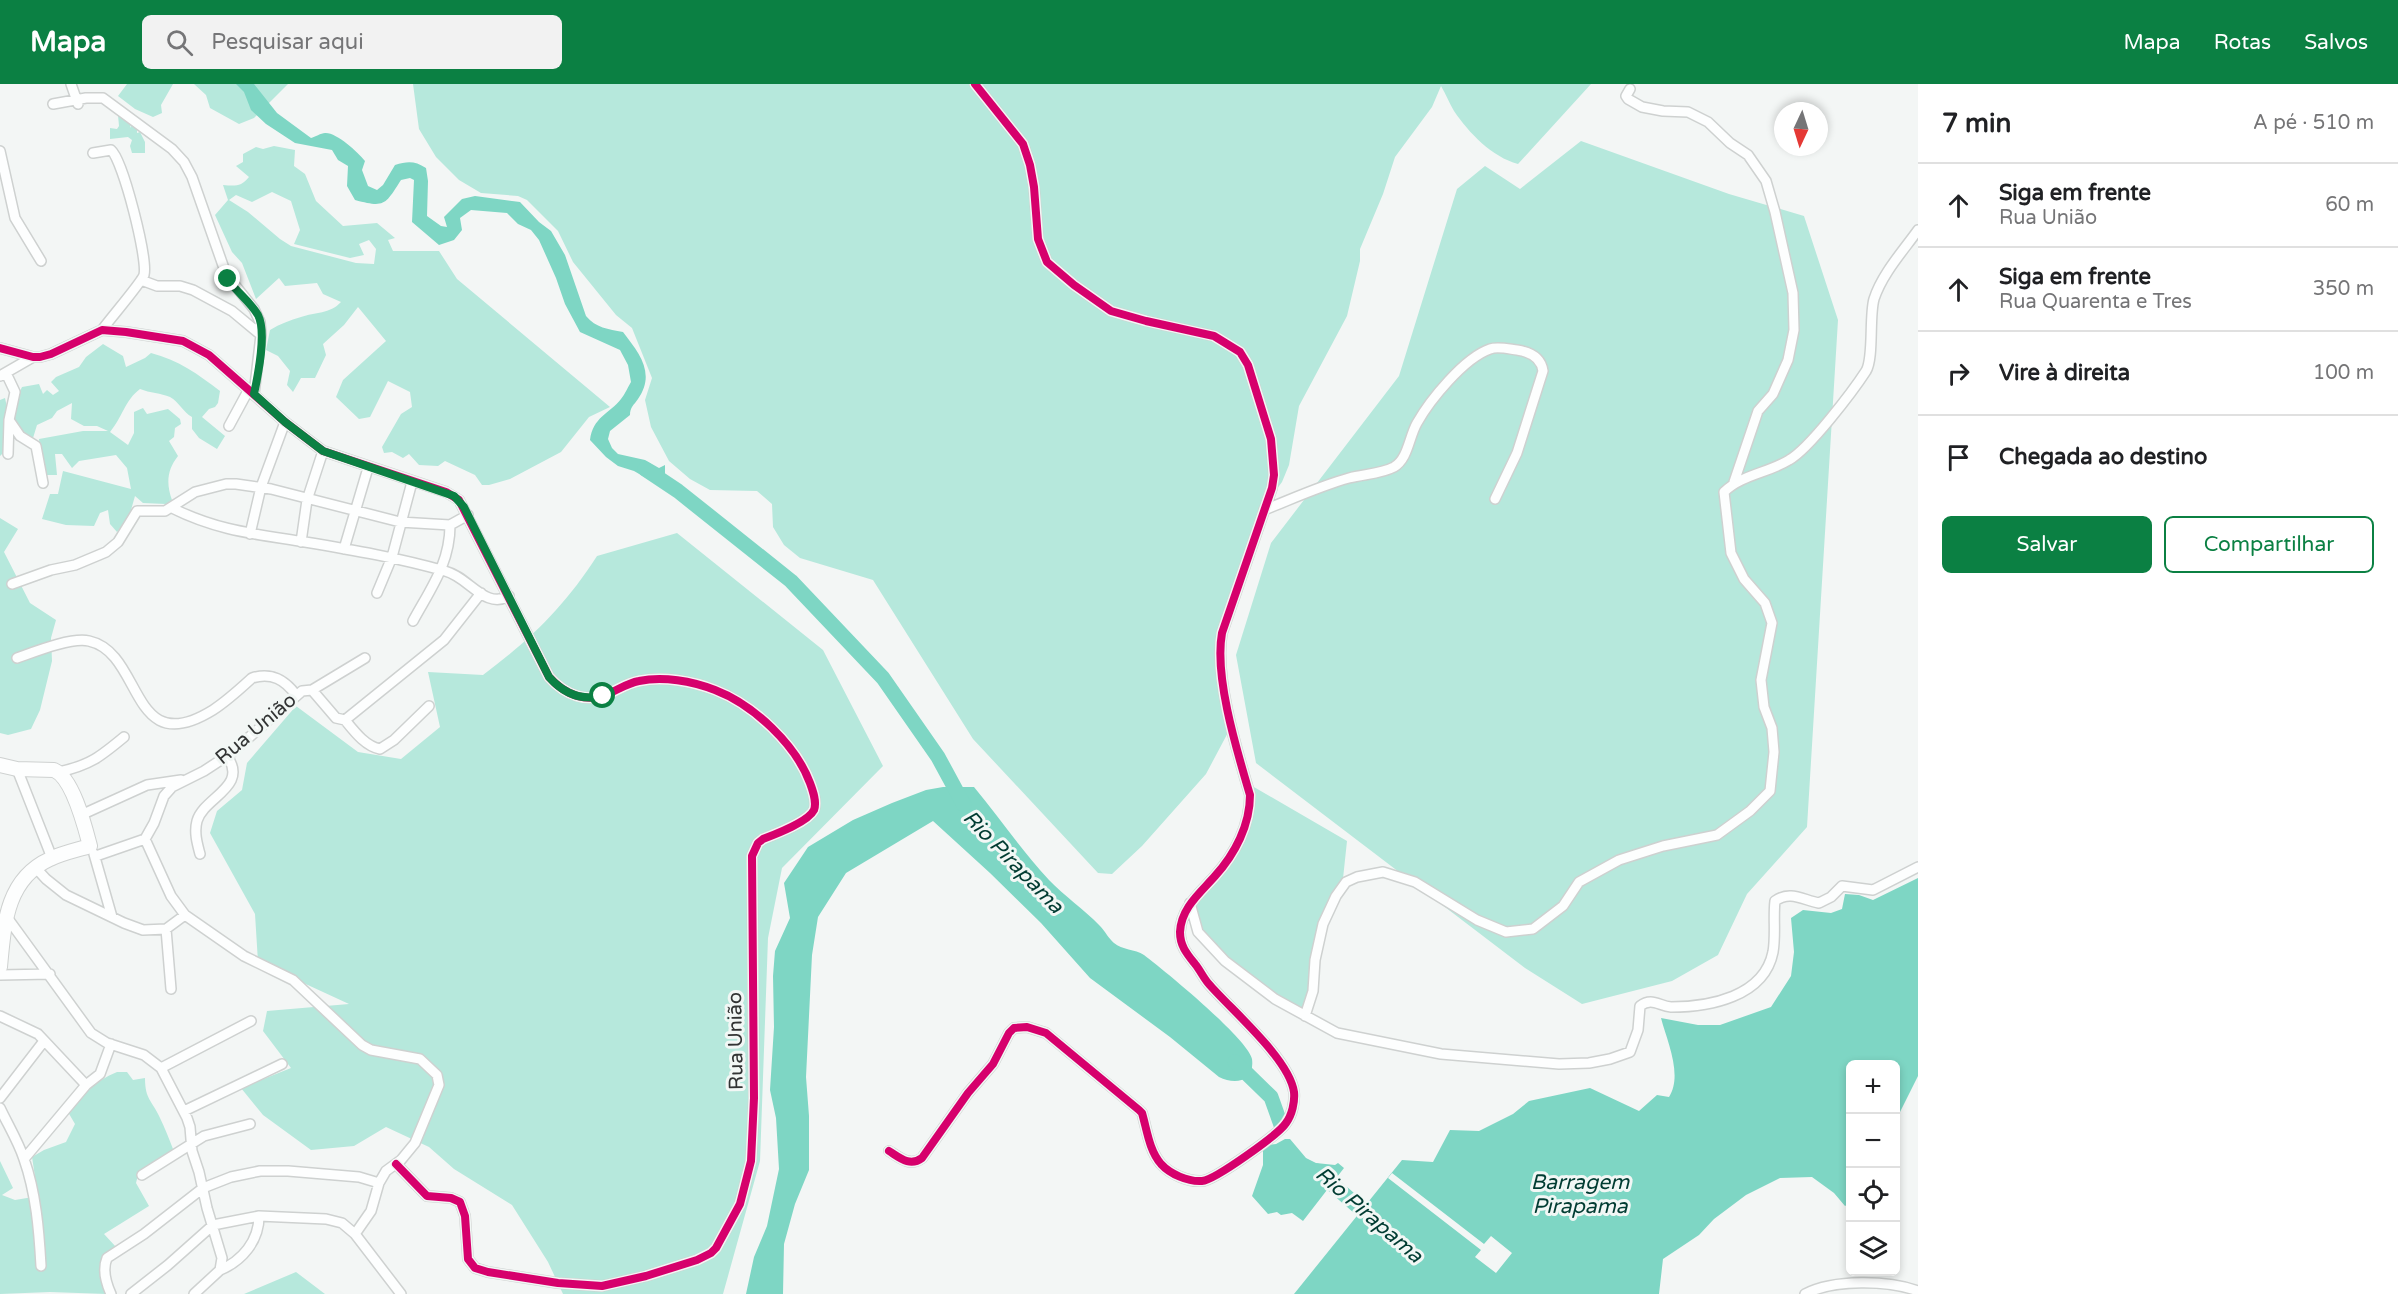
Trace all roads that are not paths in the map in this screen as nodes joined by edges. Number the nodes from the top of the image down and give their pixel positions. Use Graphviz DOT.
graph roads {
  1 [pos="71,84"];
  2 [pos="975,84"];
  3 [pos="1630,89"];
  4 [pos="77,102"];
  5 [pos="53,104"];
  6 [pos="0,151"];
  7 [pos="93,153"];
  8 [pos="1918,230"];
  9 [pos="41,261"];
  10 [pos="141,280"];
  11 [pos="102,330"];
  12 [pos="261,334"];
  13 [pos="0,348"];
  14 [pos="33,357"];
  15 [pos="3,374"];
  16 [pos="251,392"];
  17 [pos="9,420"];
  18 [pos="285,422"];
  19 [pos="229,426"];
  20 [pos="323,451"];
  21 [pos="8,454"];
  22 [pos="368,468"];
  23 [pos="412,482"];
  24 [pos="1734,482"];
  25 [pos="43,483"];
  26 [pos="261,487"];
  27 [pos="1495,499"];
  28 [pos="307,500"];
  29 [pos="172,508"];
  30 [pos="1264,510"];
  31 [pos="355,511"];
  32 [pos="468,515"];
  33 [pos="400,522"];
  34 [pos="450,525"];
  35 [pos="250,534"];
  36 [pos="302,542"];
  37 [pos="344,549"];
  38 [pos="392,557"];
  39 [pos="441,570"];
  40 [pos="12,584"];
  41 [pos="377,593"];
  42 [pos="481,593"];
  43 [pos="509,596"];
  44 [pos="413,621"];
  45 [pos="17,658"];
  46 [pos="365,658"];
  47 [pos="312,690"];
  48 [pos="296,695"];
  49 [pos="429,706"];
  50 [pos="345,720"];
  51 [pos="124,737"];
  52 [pos="227,756"];
  53 [pos="0,765"];
  54 [pos="16,770"];
  55 [pos="59,772"];
  56 [pos="183,780"];
  57 [pos="81,815"];
  58 [pos="145,839"];
  59 [pos="93,851"];
  60 [pos="200,854"];
  61 [pos="52,858"];
  62 [pos="35,867"];
  63 [pos="1918,867"];
  64 [pos="1190,903"];
  65 [pos="185,915"];
  66 [pos="6,916"];
  67 [pos="112,917"];
  68 [pos="166,929"];
  69 [pos="0,967"];
  70 [pos="50,974"];
  71 [pos="0,975"];
  72 [pos="171,988"];
  73 [pos="0,1016"];
  74 [pos="1305,1016"];
  75 [pos="251,1021"];
  76 [pos="44,1041"];
  77 [pos="111,1044"];
  78 [pos="282,1064"];
  79 [pos="161,1068"];
  80 [pos="86,1085"];
  81 [pos="0,1098"];
  82 [pos="0,1108"];
  83 [pos="184,1111"];
  84 [pos="250,1124"];
  85 [pos="190,1145"];
  86 [pos="889,1151"];
  87 [pos="24,1159"];
  88 [pos="396,1164"];
  89 [pos="142,1175"];
  90 [pos="379,1183"];
  91 [pos="203,1188"];
  92 [pos="259,1216"];
  93 [pos="213,1225"];
  94 [pos="355,1234"];
  95 [pos="40,1266"];
  96 [pos="220,1270"];
  97 [pos="1918,1291"];
  98 [pos="111,1294"];
  99 [pos="131,1294"];
  100 [pos="194,1294"];
  101 [pos="401,1294"];
  102 [pos="1805,1294"];
  1 -- 4 [label="street"];
  2 -- 30 [label="street"];
  3 -- 24 [label="street"];
  4 -- 5 [label="street"];
  4 -- 12 [label="street"];
  6 -- 9 [label="street"];
  7 -- 10 [label="street"];
  8 -- 24 [label="street"];
  10 -- 11 [label="street"];
  10 -- 12 [label="street"];
  11 -- 14 [label="street"];
  11 -- 16 [label="street"];
  12 -- 16 [label="street"];
  13 -- 14 [label="street"];
  14 -- 15 [label="street"];
  15 -- 17 [label="street"];
  16 -- 18 [label="street"];
  16 -- 19 [label="street"];
  17 -- 21 [label="street"];
  17 -- 25 [label="street"];
  18 -- 20 [label="street"];
  18 -- 26 [label="street"];
  20 -- 22 [label="street"];
  20 -- 28 [label="street"];
  22 -- 23 [label="street"];
  22 -- 31 [label="street"];
  23 -- 32 [label="street"];
  23 -- 33 [label="street"];
  24 -- 74 [label="street"];
  26 -- 28 [label="street"];
  26 -- 29 [label="street"];
  26 -- 35 [label="street"];
  27 -- 30 [label="street"];
  28 -- 31 [label="street"];
  28 -- 36 [label="street"];
  29 -- 35 [label="street"];
  29 -- 40 [label="street"];
  30 -- 64 [label="street"];
  31 -- 33 [label="street"];
  31 -- 37 [label="street"];
  32 -- 34 [label="street"];
  32 -- 43 [label="street"];
  33 -- 34 [label="street"];
  33 -- 38 [label="street"];
  34 -- 39 [label="street"];
  35 -- 36 [label="street"];
  36 -- 37 [label="street"];
  37 -- 38 [label="street"];
  38 -- 39 [label="street"];
  38 -- 41 [label="street"];
  39 -- 42 [label="street"];
  39 -- 44 [label="street"];
  42 -- 43 [label="street"];
  42 -- 50 [label="street"];
  43 -- 88 [label="street, Rua União"];
  45 -- 48 [label="street"];
  46 -- 47 [label="street, Rua União"];
  47 -- 48 [label="street, Rua União"];
  47 -- 50 [label="street"];
  48 -- 52 [label="street, Rua União"];
  49 -- 50 [label="street"];
  51 -- 55 [label="street"];
  52 -- 56 [label="street, Rua União"];
  52 -- 60 [label="street"];
  53 -- 54 [label="street"];
  54 -- 55 [label="street"];
  54 -- 61 [label="street"];
  55 -- 57 [label="street"];
  56 -- 57 [label="street"];
  56 -- 58 [label="street, Rua União"];
  57 -- 59 [label="street"];
  58 -- 59 [label="street"];
  58 -- 65 [label="street"];
  59 -- 61 [label="street"];
  59 -- 67 [label="street"];
  61 -- 62 [label="street"];
  62 -- 66 [label="street"];
  62 -- 67 [label="street"];
  63 -- 74 [label="street"];
  64 -- 74 [label="street"];
  64 -- 86 [label="street"];
  65 -- 68 [label="street"];
  65 -- 88 [label="street"];
  66 -- 69 [label="street"];
  66 -- 70 [label="street"];
  67 -- 68 [label="street"];
  68 -- 72 [label="street"];
  70 -- 71 [label="street"];
  70 -- 77 [label="street"];
  73 -- 76 [label="street"];
  75 -- 79 [label="street"];
  76 -- 80 [label="street"];
  76 -- 81 [label="street"];
  77 -- 79 [label="street"];
  77 -- 80 [label="street"];
  78 -- 83 [label="street"];
  79 -- 83 [label="street"];
  80 -- 87 [label="street"];
  82 -- 87 [label="street"];
  83 -- 85 [label="street"];
  84 -- 85 [label="street"];
  85 -- 89 [label="street"];
  85 -- 91 [label="street"];
  87 -- 95 [label="street"];
  88 -- 90 [label="street"];
  90 -- 91 [label="street"];
  90 -- 94 [label="street"];
  91 -- 93 [label="street"];
  91 -- 98 [label="street"];
  92 -- 93 [label="street"];
  92 -- 94 [label="street"];
  92 -- 96 [label="street"];
  93 -- 96 [label="street"];
  93 -- 99 [label="street"];
  94 -- 101 [label="street"];
  96 -- 100 [label="street"];
  97 -- 102 [label="street"];
}
